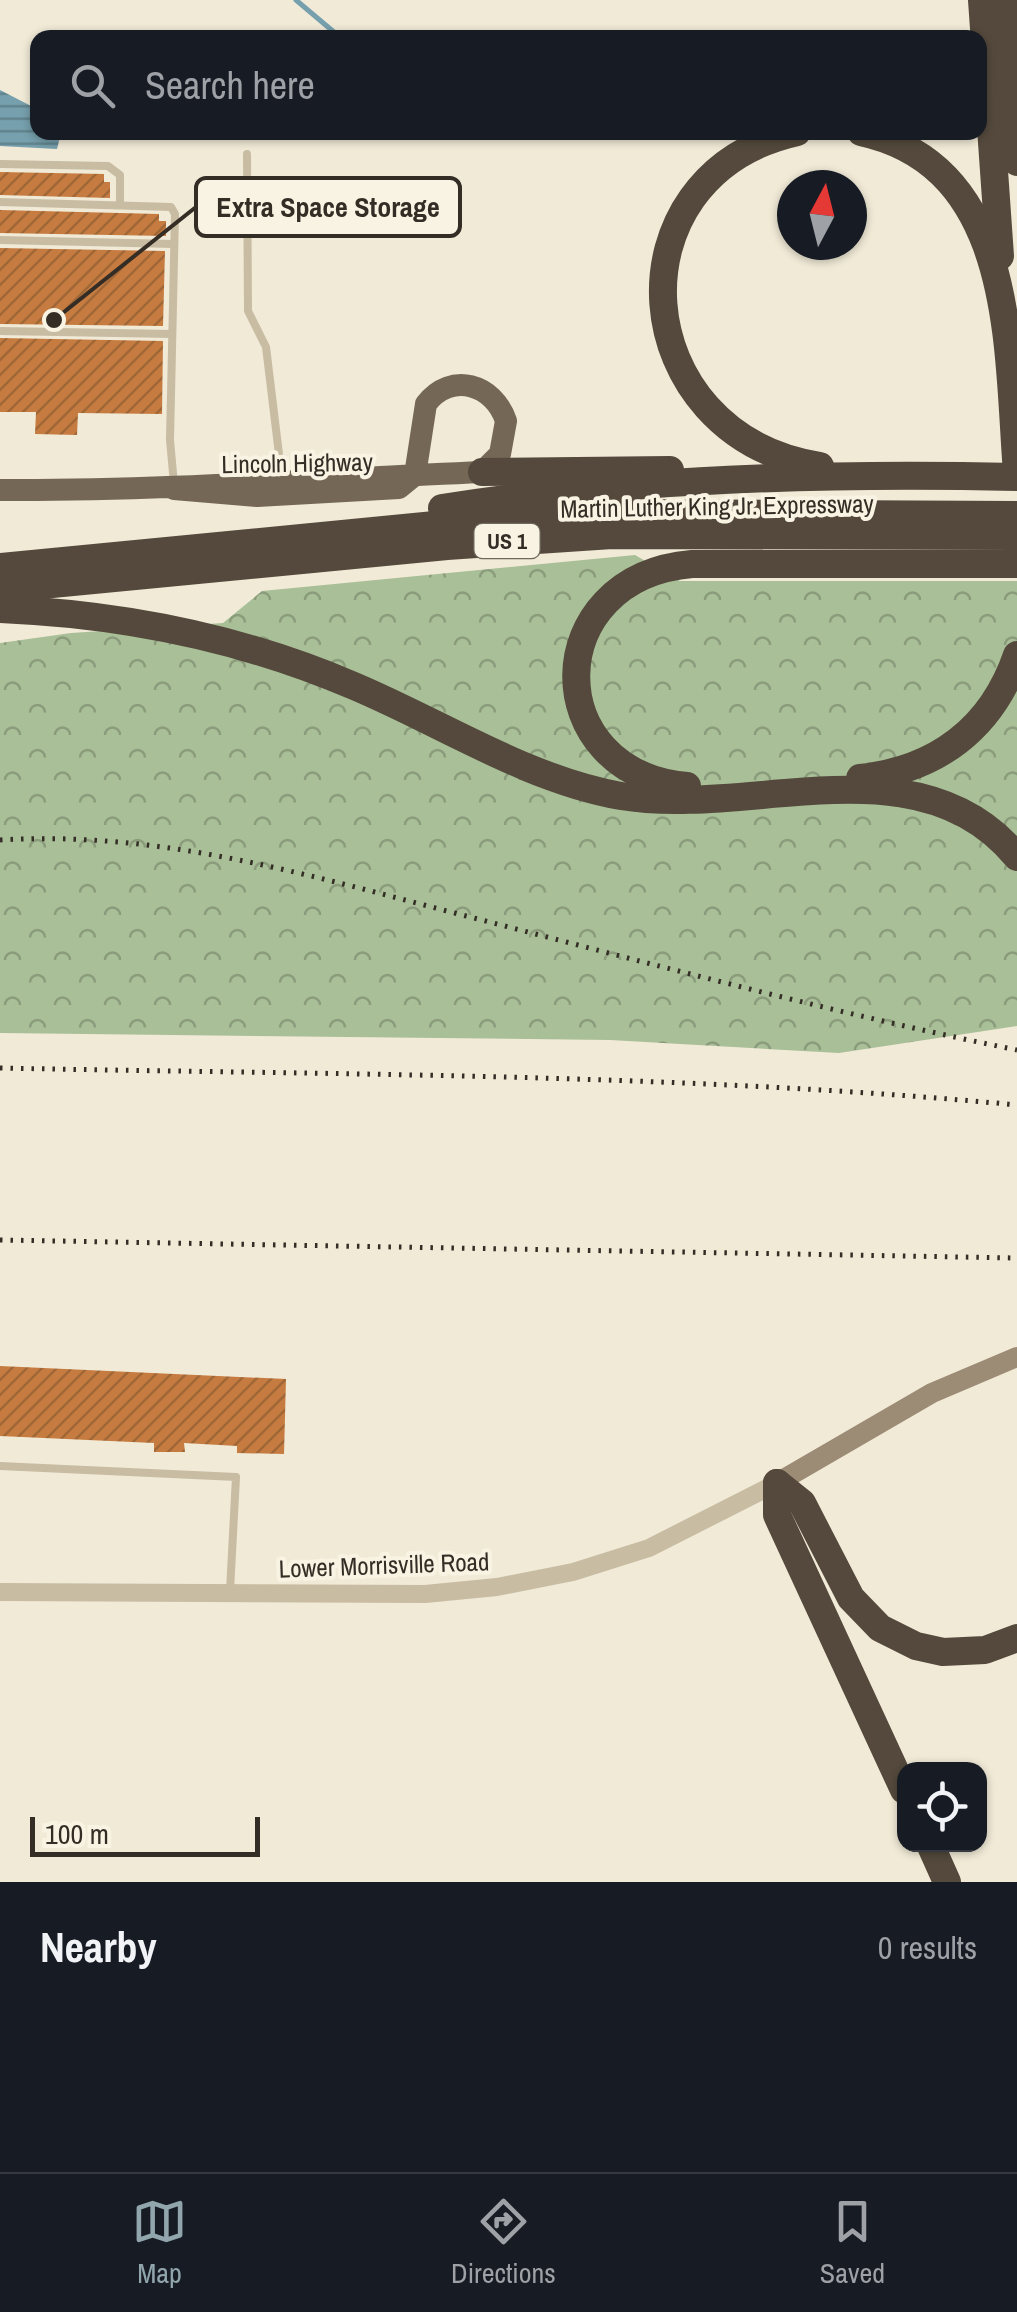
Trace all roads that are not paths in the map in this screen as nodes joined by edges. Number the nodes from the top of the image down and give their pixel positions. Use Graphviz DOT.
graph roads {
  1 [pos="982,0"];
  2 [pos="1005,0"];
  3 [pos="984,30"];
  4 [pos="987,71"];
  5 [pos="771,140"];
  6 [pos="885,140"];
  7 [pos="247,154"];
  8 [pos="1017,162"];
  9 [pos="0,164"];
  10 [pos="0,202"];
  11 [pos="120,204"];
  12 [pos="0,240"];
  13 [pos="174,244"];
  14 [pos="1003,297"];
  15 [pos="0,331"];
  16 [pos="172,334"];
  17 [pos="1016,457"];
  18 [pos="482,472"];
  19 [pos="866,474"];
  20 [pos="415,475"];
  21 [pos="1017,475"];
  22 [pos="791,476"];
  23 [pos="282,481"];
  24 [pos="174,488"];
  25 [pos="0,490"];
  26 [pos="1017,515"];
  27 [pos="1017,536"];
  28 [pos="234,544"];
  29 [pos="1017,564"];
  30 [pos="0,567"];
  31 [pos="0,589"];
  32 [pos="0,609"];
  33 [pos="1017,655"];
  34 [pos="1017,857"];
  35 [pos="1017,1357"];
  36 [pos="0,1466"];
  37 [pos="776,1483"];
  38 [pos="0,1592"];
  39 [pos="230,1593"];
  40 [pos="1017,1638"];
  41 [pos="897,1775"];
  42 [pos="934,1852"];
  43 [pos="948,1882"];
  1 -- 3 [label="highway"];
  2 -- 8 [label="highway"];
  4 -- 14 [label="highway"];
  5 -- 19 [label="highway"];
  6 -- 14 [label="highway"];
  7 -- 23 [label="lane"];
  9 -- 11 [label="lane"];
  10 -- 11 [label="lane"];
  11 -- 13 [label="lane"];
  12 -- 13 [label="lane"];
  13 -- 16 [label="lane"];
  14 -- 17 [label="highway"];
  15 -- 16 [label="lane"];
  16 -- 24 [label="lane"];
  17 -- 21 [label="highway"];
  18 -- 20 [label="main road, Lincoln Highway"];
  18 -- 20 [label="main road"];
  18 -- 22 [label="highway"];
  19 -- 21 [label="highway"];
  19 -- 22 [label="highway"];
  20 -- 23 [label="main road, Lincoln Highway"];
  20 -- 24 [label="main road, Lincoln Highway"];
  22 -- 28 [label="highway"];
  23 -- 24 [label="main road, Lincoln Highway"];
  24 -- 25 [label="main road, Lincoln Highway"];
  26 -- 28 [label="highway, Martin Luther King Jr. Expressway / US 1"];
  27 -- 31 [label="highway, Martin Luther King Jr. Expressway / US 1"];
  28 -- 30 [label="highway, Martin Luther King Jr. Expressway / US 1"];
  29 -- 33 [label="highway"];
  32 -- 34 [label="highway"];
  35 -- 37 [label="main road, Lower Morrisville Road"];
  36 -- 39 [label="lane"];
  37 -- 39 [label="street, Lower Morrisville Road"];
  37 -- 40 [label="highway"];
  37 -- 41 [label="highway"];
  38 -- 39 [label="street, Lower Morrisville Road"];
  42 -- 43 [label="highway"];
}
